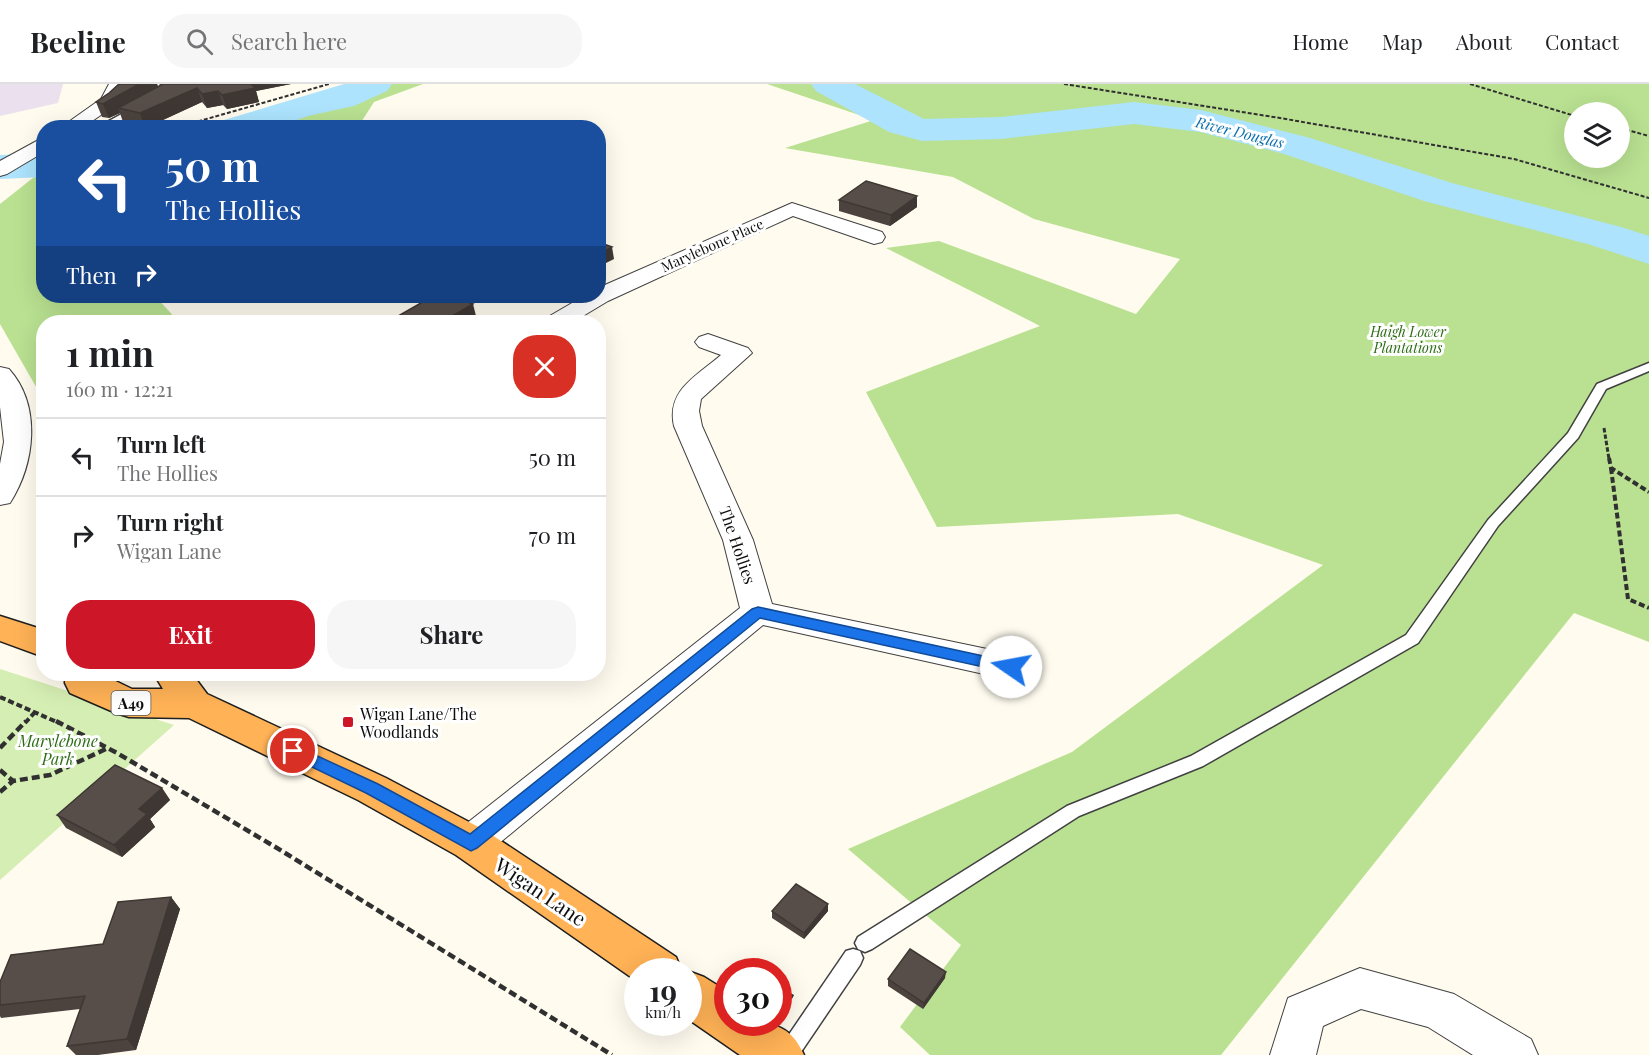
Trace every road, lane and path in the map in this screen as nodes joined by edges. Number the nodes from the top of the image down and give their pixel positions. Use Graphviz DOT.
graph roads {
  1 [pos="118,84"];
  2 [pos="165,84"];
  3 [pos="329,84"];
  4 [pos="1064,84"];
  5 [pos="1470,84"];
  6 [pos="1564,113"];
  7 [pos="81,120"];
  8 [pos="115,120"];
  9 [pos="206,120"];
  10 [pos="1630,131"];
  11 [pos="1649,136"];
  12 [pos="36,148"];
  13 [pos="36,154"];
  14 [pos="6,166"];
  15 [pos="1649,198"];
  16 [pos="874,237"];
  17 [pos="606,293"];
  18 [pos="588,303"];
  19 [pos="568,315"];
  20 [pos="708,342"];
  21 [pos="1649,367"];
  22 [pos="0,375"];
  23 [pos="1606,444"];
  24 [pos="1611,468"];
  25 [pos="1649,492"];
  26 [pos="0,496"];
  27 [pos="1649,608"];
  28 [pos="758,612"];
  29 [pos="0,628"];
  30 [pos="36,641"];
  31 [pos="1011,667"];
  32 [pos="83,681"];
  33 [pos="183,689"];
  34 [pos="0,697"];
  35 [pos="36,711"];
  36 [pos="0,748"];
  37 [pos="109,748"];
  38 [pos="0,770"];
  39 [pos="13,781"];
  40 [pos="0,792"];
  41 [pos="471,843"];
  42 [pos="639,958"];
  43 [pos="753,1036"];
  44 [pos="612,1055"];
  45 [pos="780,1055"];
  46 [pos="786,1055"];
  47 [pos="1293,1055"];
  48 [pos="1515,1055"];
  1 -- 7 [label="street"];
  2 -- 8 [label="lane"];
  3 -- 9 [label="path"];
  4 -- 15 [label="path"];
  5 -- 6 [label="path"];
  10 -- 11 [label="path"];
  12 -- 14 [label="street"];
  13 -- 14 [label="lane"];
  16 -- 17 [label="street, Marylebone Place"];
  18 -- 19 [label="street, Marylebone Place"];
  20 -- 28 [label="street, The Hollies"];
  21 -- 46 [label="lane"];
  22 -- 26 [label="street"];
  23 -- 24 [label="path"];
  24 -- 25 [label="path"];
  24 -- 27 [label="path"];
  28 -- 31 [label="street"];
  28 -- 41 [label="street"];
  29 -- 30 [label="highway"];
  32 -- 33 [label="highway, Wigan Lane / A49"];
  33 -- 41 [label="highway, Wigan Lane / A49"];
  34 -- 35 [label="path"];
  35 -- 36 [label="path"];
  35 -- 37 [label="path"];
  37 -- 39 [label="path"];
  37 -- 44 [label="path"];
  38 -- 39 [label="path"];
  39 -- 40 [label="path"];
  41 -- 42 [label="highway, Wigan Lane / A49"];
  43 -- 45 [label="highway"];
  47 -- 48 [label="street"];
}
